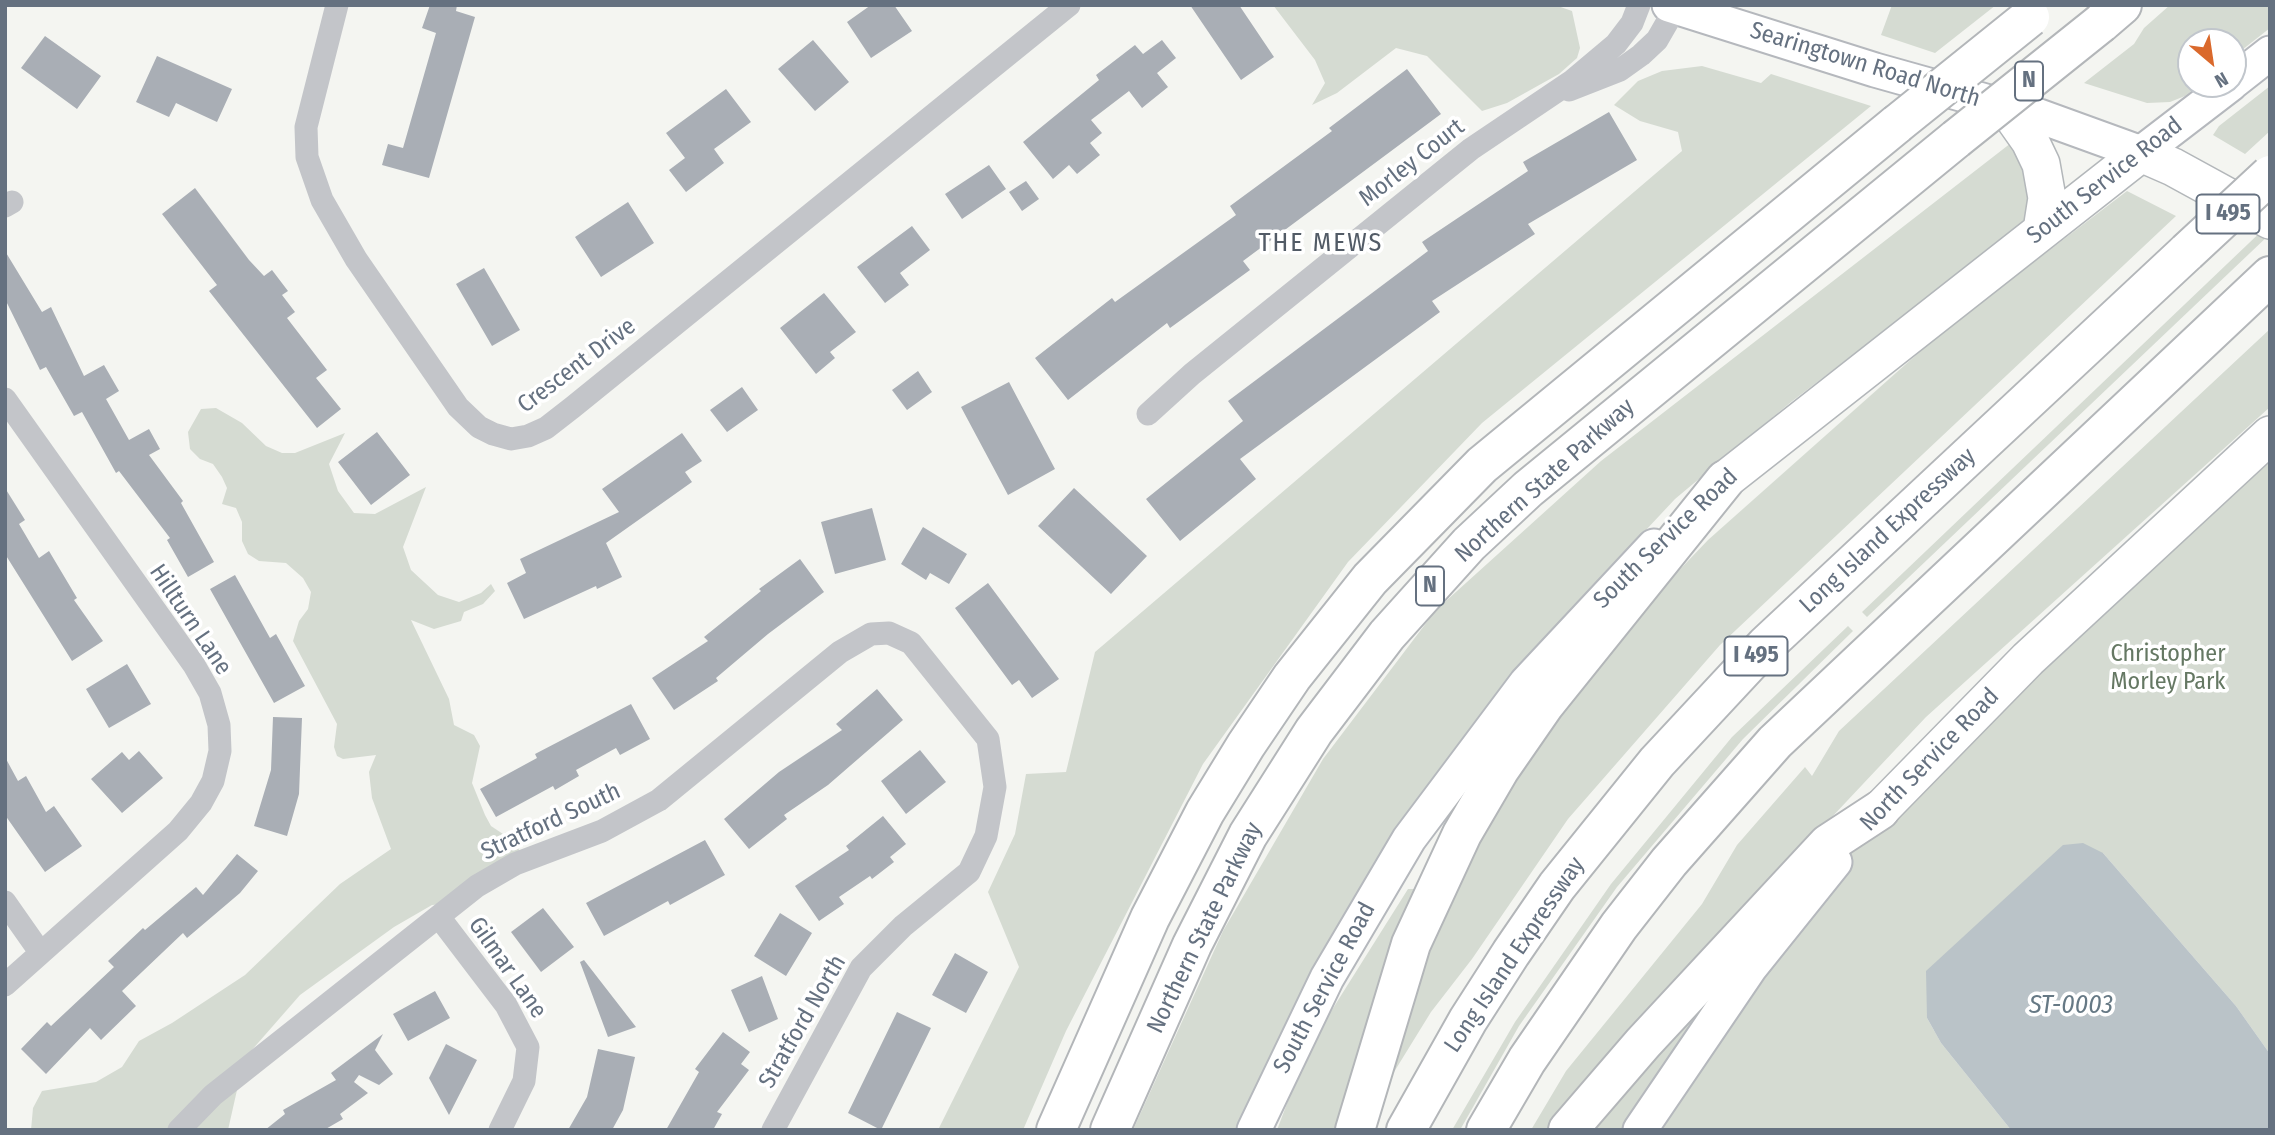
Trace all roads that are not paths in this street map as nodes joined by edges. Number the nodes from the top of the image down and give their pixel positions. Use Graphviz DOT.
graph roads {
  1 [pos="337,5"];
  2 [pos="1069,5"];
  3 [pos="1639,5"];
  4 [pos="1672,6"];
  5 [pos="2037,11"];
  6 [pos="2111,14"];
  7 [pos="2270,53"];
  8 [pos="2247,71"];
  9 [pos="1552,94"];
  10 [pos="2212,98"];
  11 [pos="2006,107"];
  12 [pos="2141,153"];
  13 [pos="2270,175"];
  14 [pos="2270,220"];
  15 [pos="2042,230"];
  16 [pos="2262,283"];
  17 [pos="5,399"];
  18 [pos="1148,414"];
  19 [pos="2270,435"];
  20 [pos="1725,480"];
  21 [pos="889,633"];
  22 [pos="1880,810"];
  23 [pos="5,902"];
  24 [pos="439,917"];
  25 [pos="40,952"];
  26 [pos="5,985"];
  27 [pos="178,1130"];
  28 [pos="500,1130"];
  29 [pos="773,1130"];
  30 [pos="1056,1130"];
  31 [pos="1110,1130"];
  32 [pos="1254,1130"];
  33 [pos="1355,1130"];
  34 [pos="1406,1130"];
  35 [pos="1486,1130"];
  36 [pos="1568,1130"];
  37 [pos="1640,1130"];
  1 -- 2 [label="street, Crescent Drive"];
  3 -- 9 [label="street, Morley Court"];
  4 -- 9 [label="street, Morley Court"];
  4 -- 11 [label="main road, Searingtown Road North"];
  5 -- 30 [label="highway, Northern State Parkway / N, bridge"];
  6 -- 31 [label="highway, Northern State Parkway / N, bridge"];
  7 -- 8 [label="main road, South Service Road"];
  9 -- 18 [label="street, Morley Court"];
  10 -- 12 [label="main road, South Service Road"];
  11 -- 12 [label="main road, Searingtown Road North"];
  11 -- 15 [label="main road"];
  12 -- 14 [label="main road"];
  12 -- 15 [label="main road, South Service Road"];
  13 -- 34 [label="highway, Long Island Expressway / I 495, bridge"];
  15 -- 20 [label="main road, South Service Road"];
  16 -- 35 [label="highway"];
  17 -- 25 [label="street, Hillturn Lane"];
  19 -- 22 [label="main road, North Service Road"];
  20 -- 32 [label="main road, South Service Road"];
  20 -- 33 [label="highway"];
  21 -- 24 [label="street, Stratford South"];
  21 -- 29 [label="street, Stratford North"];
  22 -- 36 [label="highway"];
  22 -- 37 [label="main road, North Service Road"];
  23 -- 25 [label="street"];
  24 -- 27 [label="street, Stratford South"];
  24 -- 28 [label="street, Gilmar Lane"];
  25 -- 26 [label="street, Hillturn Lane"];
}
